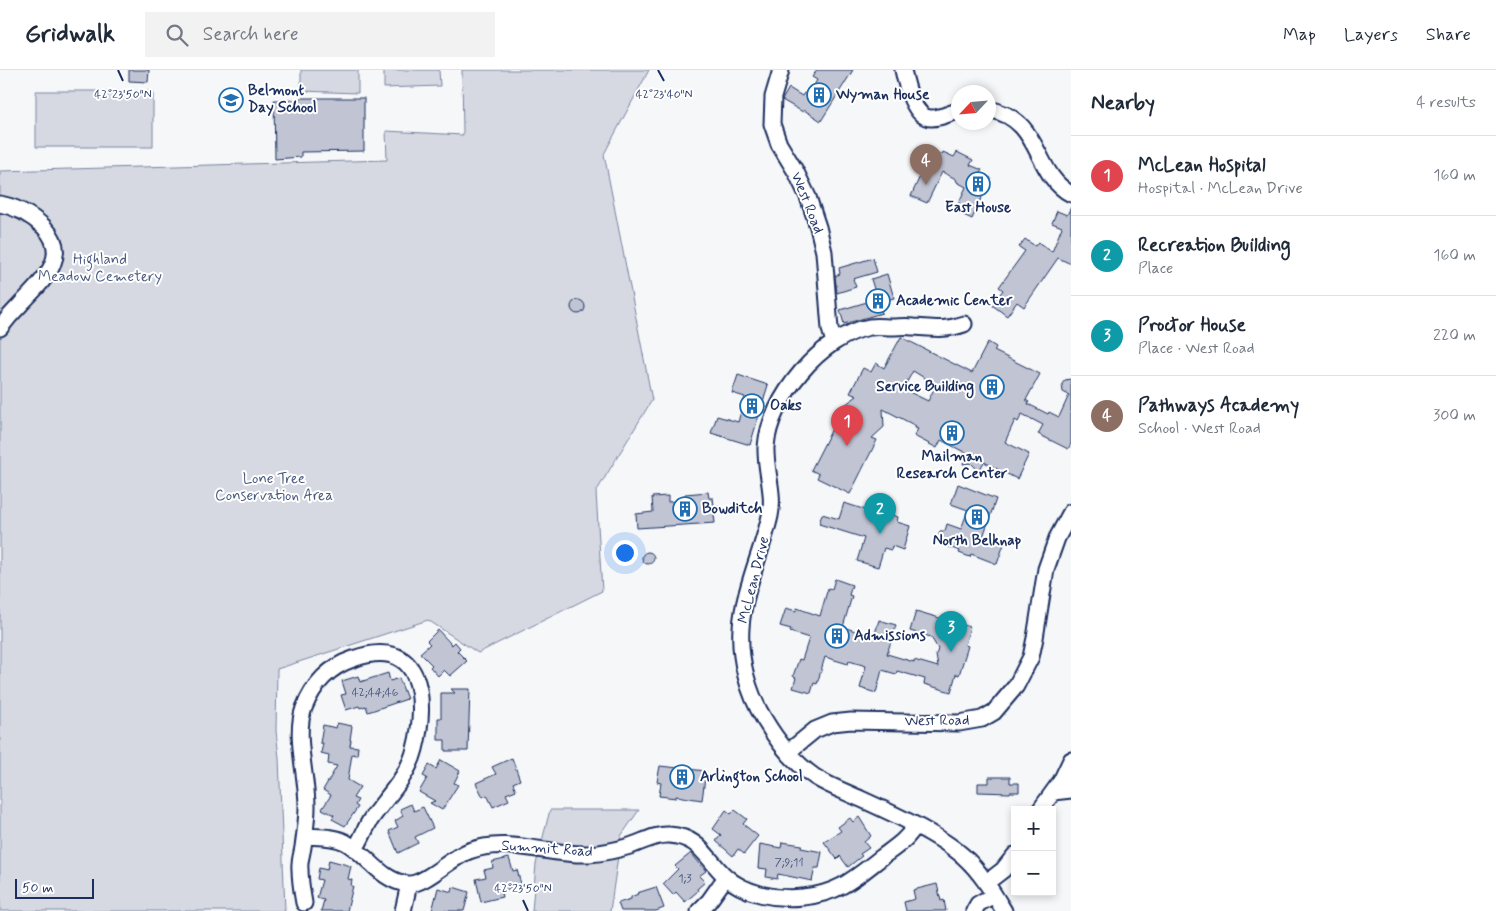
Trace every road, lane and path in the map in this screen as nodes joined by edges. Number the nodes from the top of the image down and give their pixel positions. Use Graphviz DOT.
graph roads {
  1 [pos="781,70"];
  2 [pos="903,70"];
  3 [pos="996,111"];
  4 [pos="951,113"];
  5 [pos="1071,194"];
  6 [pos="0,204"];
  7 [pos="964,324"];
  8 [pos="0,328"];
  9 [pos="834,342"];
  10 [pos="1071,512"];
  11 [pos="788,752"];
  12 [pos="1071,760"];
  13 [pos="1067,777"];
  14 [pos="1071,790"];
  15 [pos="1053,792"];
  16 [pos="1043,806"];
  17 [pos="909,823"];
  18 [pos="305,836"];
  19 [pos="355,849"];
  20 [pos="1011,860"];
  21 [pos="726,877"];
  22 [pos="409,884"];
  23 [pos="990,889"];
  24 [pos="304,903"];
  25 [pos="403,911"];
  26 [pos="699,911"];
  27 [pos="974,911"];
  28 [pos="1004,911"];
  1 -- 9 [label="street, West Road"];
  2 -- 4 [label="street"];
  3 -- 5 [label="street"];
  6 -- 8 [label="street"];
  7 -- 9 [label="street, McLean Drive"];
  9 -- 11 [label="street, McLean Drive"];
  10 -- 11 [label="street, West Road"];
  11 -- 17 [label="street, McLean Drive"];
  12 -- 13 [label="street"];
  13 -- 15 [label="street"];
  14 -- 15 [label="street"];
  15 -- 16 [label="street"];
  17 -- 21 [label="street, Summit Road"];
  17 -- 23 [label="street, McLean Drive"];
  18 -- 19 [label="street"];
  18 -- 19 [label="street"];
  18 -- 24 [label="street"];
  19 -- 22 [label="street"];
  20 -- 23 [label="street"];
  21 -- 22 [label="street, Summit Road"];
  21 -- 26 [label="street"];
  22 -- 25 [label="street"];
  23 -- 27 [label="street"];
  23 -- 28 [label="street, McLean Drive"];
}
